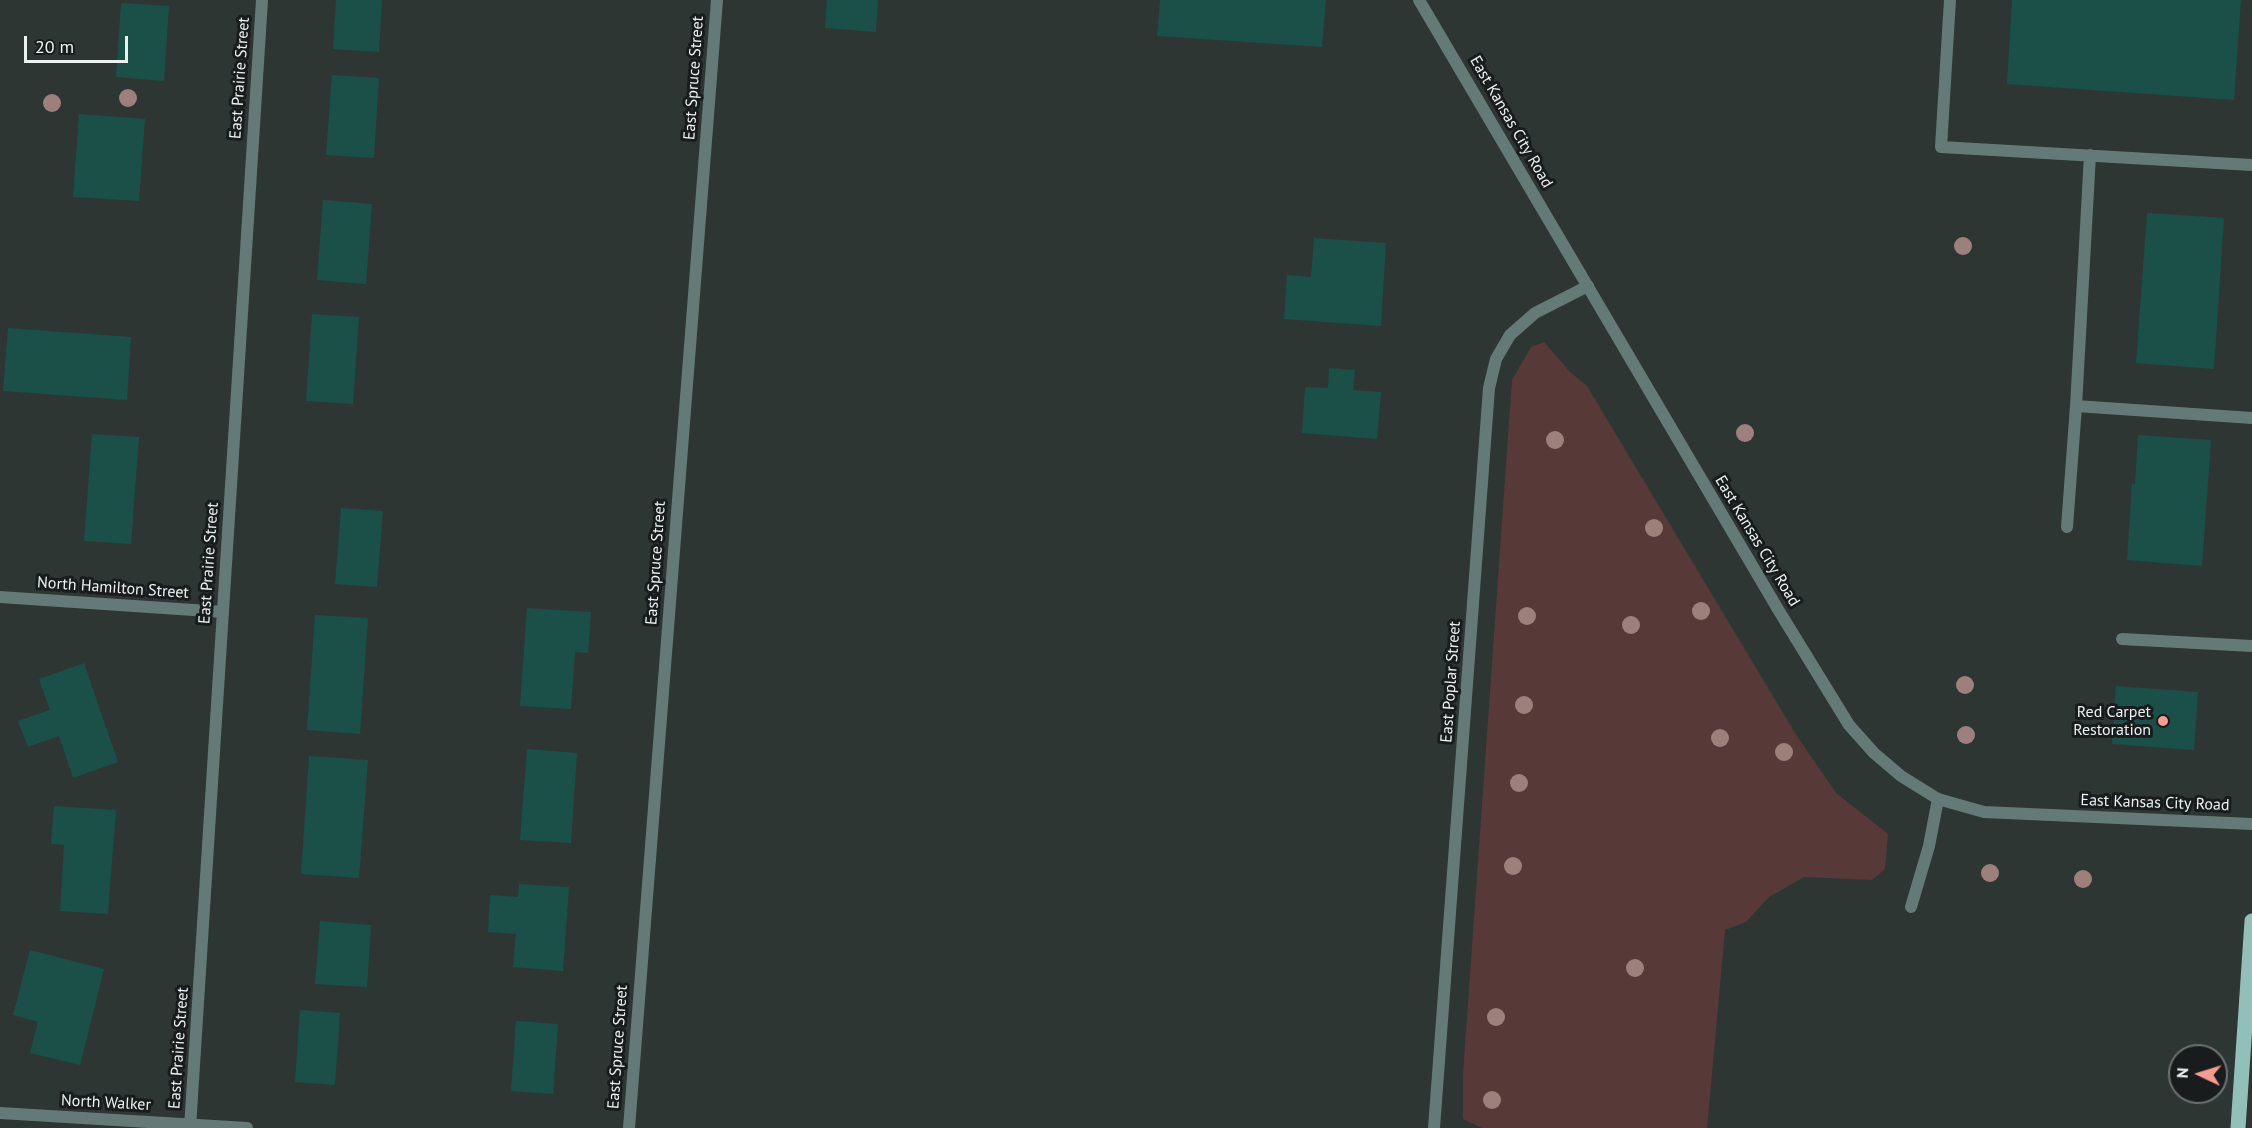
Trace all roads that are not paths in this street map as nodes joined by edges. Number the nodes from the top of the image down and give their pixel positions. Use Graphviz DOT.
graph roads {
  1 [pos="262,0"];
  2 [pos="717,0"];
  3 [pos="1950,0"];
  4 [pos="1422,1"];
  5 [pos="2090,155"];
  6 [pos="2252,165"];
  7 [pos="1588,286"];
  8 [pos="2076,406"];
  9 [pos="2252,418"];
  10 [pos="2067,527"];
  11 [pos="0,597"];
  12 [pos="223,612"];
  13 [pos="2122,639"];
  14 [pos="2252,646"];
  15 [pos="1938,799"];
  16 [pos="2252,824"];
  17 [pos="1911,907"];
  18 [pos="2252,921"];
  19 [pos="0,1113"];
  20 [pos="190,1126"];
  21 [pos="247,1128"];
  22 [pos="628,1128"];
  23 [pos="1434,1128"];
  24 [pos="2238,1128"];
  1 -- 12 [label="street, East Prairie Street"];
  2 -- 22 [label="street, East Spruce Street"];
  3 -- 5 [label="street"];
  4 -- 7 [label="street, East Kansas City Road"];
  5 -- 6 [label="street"];
  5 -- 8 [label="street"];
  7 -- 15 [label="street, East Kansas City Road"];
  7 -- 23 [label="street, East Poplar Street"];
  8 -- 9 [label="street"];
  8 -- 10 [label="street"];
  11 -- 12 [label="street, North Hamilton Street"];
  12 -- 20 [label="street, East Prairie Street"];
  13 -- 14 [label="street"];
  15 -- 16 [label="street, East Kansas City Road"];
  15 -- 17 [label="street"];
  18 -- 24 [label="main road"];
  19 -- 20 [label="street, North Walker"];
  20 -- 21 [label="street, North Walker"];
}
